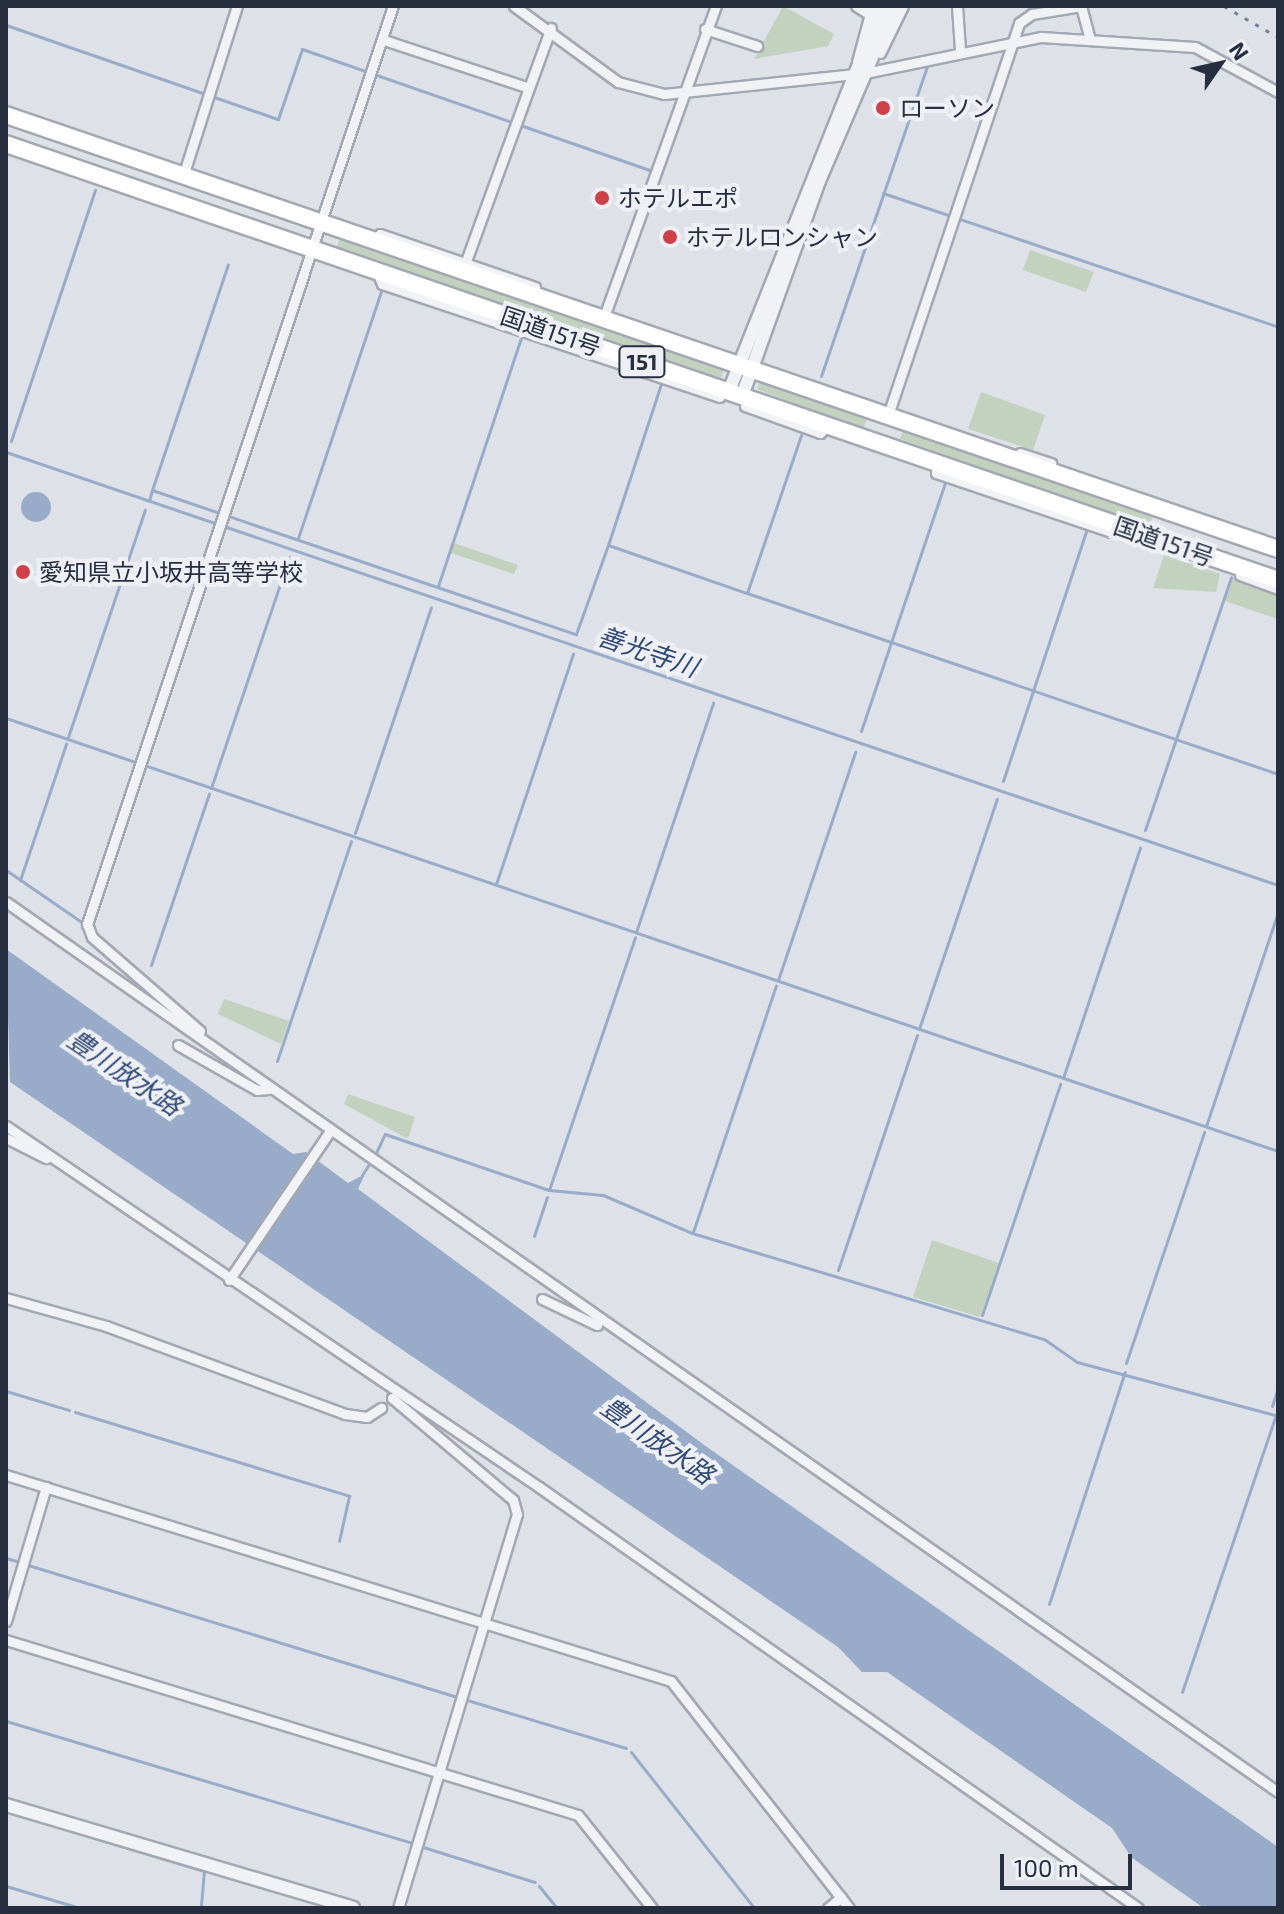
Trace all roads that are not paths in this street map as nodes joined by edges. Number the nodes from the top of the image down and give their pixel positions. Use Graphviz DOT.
graph roads {
  1 [pos="237,6"];
  2 [pos="393,6"];
  3 [pos="514,6"];
  4 [pos="716,6"];
  5 [pos="856,6"];
  6 [pos="882,6"];
  7 [pos="894,6"];
  8 [pos="903,6"];
  9 [pos="957,6"];
  10 [pos="1081,6"];
  11 [pos="871,10"];
  12 [pos="551,28"];
  13 [pos="705,29"];
  14 [pos="1090,39"];
  15 [pos="384,40"];
  16 [pos="1017,40"];
  17 [pos="757,46"];
  18 [pos="960,50"];
  19 [pos="864,66"];
  20 [pos="851,75"];
  21 [pos="526,87"];
  22 [pos="1278,92"];
  23 [pos="680,94"];
  24 [pos="6,115"];
  25 [pos="6,144"];
  26 [pos="183,176"];
  27 [pos="322,225"];
  28 [pos="371,243"];
  29 [pos="313,249"];
  30 [pos="466,261"];
  31 [pos="377,272"];
  32 [pos="605,314"];
  33 [pos="630,331"];
  34 [pos="745,369"];
  35 [pos="736,394"];
  36 [pos="887,418"];
  37 [pos="830,424"];
  38 [pos="1225,531"];
  39 [pos="1278,542"];
  40 [pos="1278,549"];
  41 [pos="1221,561"];
  42 [pos="1278,580"];
  43 [pos="1278,589"];
  44 [pos="6,902"];
  45 [pos="178,1045"];
  46 [pos="217,1050"];
  47 [pos="269,1089"];
  48 [pos="6,1126"];
  49 [pos="328,1134"];
  50 [pos="6,1138"];
  51 [pos="66,1167"];
  52 [pos="230,1278"];
  53 [pos="6,1298"];
  54 [pos="542,1299"];
  55 [pos="612,1328"];
  56 [pos="382,1387"];
  57 [pos="381,1408"];
  58 [pos="6,1475"];
  59 [pos="46,1487"];
  60 [pos="6,1621"];
  61 [pos="483,1625"];
  62 [pos="6,1640"];
  63 [pos="437,1772"];
  64 [pos="1278,1792"];
  65 [pos="6,1805"];
  66 [pos="841,1897"];
  67 [pos="353,1908"];
  68 [pos="398,1908"];
  69 [pos="652,1908"];
  70 [pos="828,1908"];
  71 [pos="849,1908"];
  72 [pos="1138,1908"];
  1 -- 26 [label="street"];
  2 -- 15 [label="street"];
  3 -- 12 [label="street"];
  4 -- 13 [label="street"];
  5 -- 11 [label="street"];
  6 -- 19 [label="street"];
  7 -- 19 [label="street"];
  8 -- 19 [label="street"];
  9 -- 18 [label="street"];
  10 -- 14 [label="street"];
  10 -- 16 [label="street"];
  11 -- 19 [label="street"];
  12 -- 21 [label="street"];
  12 -- 23 [label="street"];
  13 -- 17 [label="street"];
  13 -- 23 [label="street"];
  14 -- 16 [label="street"];
  14 -- 22 [label="street"];
  15 -- 21 [label="street"];
  15 -- 27 [label="street"];
  16 -- 18 [label="street"];
  16 -- 36 [label="street"];
  18 -- 19 [label="street"];
  19 -- 20 [label="street"];
  19 -- 34 [label="street"];
  20 -- 23 [label="street"];
  20 -- 34 [label="street"];
  21 -- 30 [label="street"];
  23 -- 32 [label="street"];
  24 -- 26 [label="highway, 国道151号 / 151"];
  25 -- 29 [label="highway, 国道151号 / 151"];
  26 -- 27 [label="highway, 国道151号 / 151"];
  27 -- 28 [label="highway, 国道151号 / 151"];
  27 -- 29 [label="street"];
  28 -- 30 [label="street"];
  28 -- 33 [label="highway, 国道151号 / 151"];
  29 -- 31 [label="highway, 国道151号 / 151"];
  29 -- 46 [label="street"];
  30 -- 32 [label="street"];
  31 -- 35 [label="highway, 国道151号 / 151"];
  31 -- 37 [label="street"];
  32 -- 33 [label="street"];
  33 -- 34 [label="highway, 国道151号 / 151"];
  34 -- 35 [label="street"];
  34 -- 36 [label="highway, 国道151号 / 151"];
  35 -- 37 [label="highway, 国道151号 / 151"];
  36 -- 38 [label="highway, 国道151号 / 151"];
  37 -- 41 [label="highway, 国道151号 / 151"];
  38 -- 39 [label="street"];
  38 -- 40 [label="highway, 国道151号 / 151"];
  41 -- 42 [label="highway, 国道151号 / 151"];
  41 -- 43 [label="street"];
  44 -- 46 [label="street"];
  45 -- 47 [label="street"];
  46 -- 47 [label="street"];
  47 -- 49 [label="street"];
  48 -- 51 [label="street"];
  49 -- 52 [label="street"];
  49 -- 55 [label="street"];
  50 -- 51 [label="street"];
  51 -- 52 [label="street"];
  52 -- 56 [label="street"];
  53 -- 57 [label="street"];
  54 -- 55 [label="street"];
  55 -- 64 [label="street"];
  56 -- 61 [label="street"];
  56 -- 72 [label="street"];
  58 -- 59 [label="street"];
  59 -- 60 [label="street"];
  59 -- 61 [label="street"];
  61 -- 63 [label="street"];
  61 -- 66 [label="street"];
  62 -- 63 [label="street"];
  63 -- 68 [label="street"];
  63 -- 69 [label="street"];
  65 -- 67 [label="street"];
  66 -- 70 [label="street"];
  66 -- 71 [label="street"];
}
